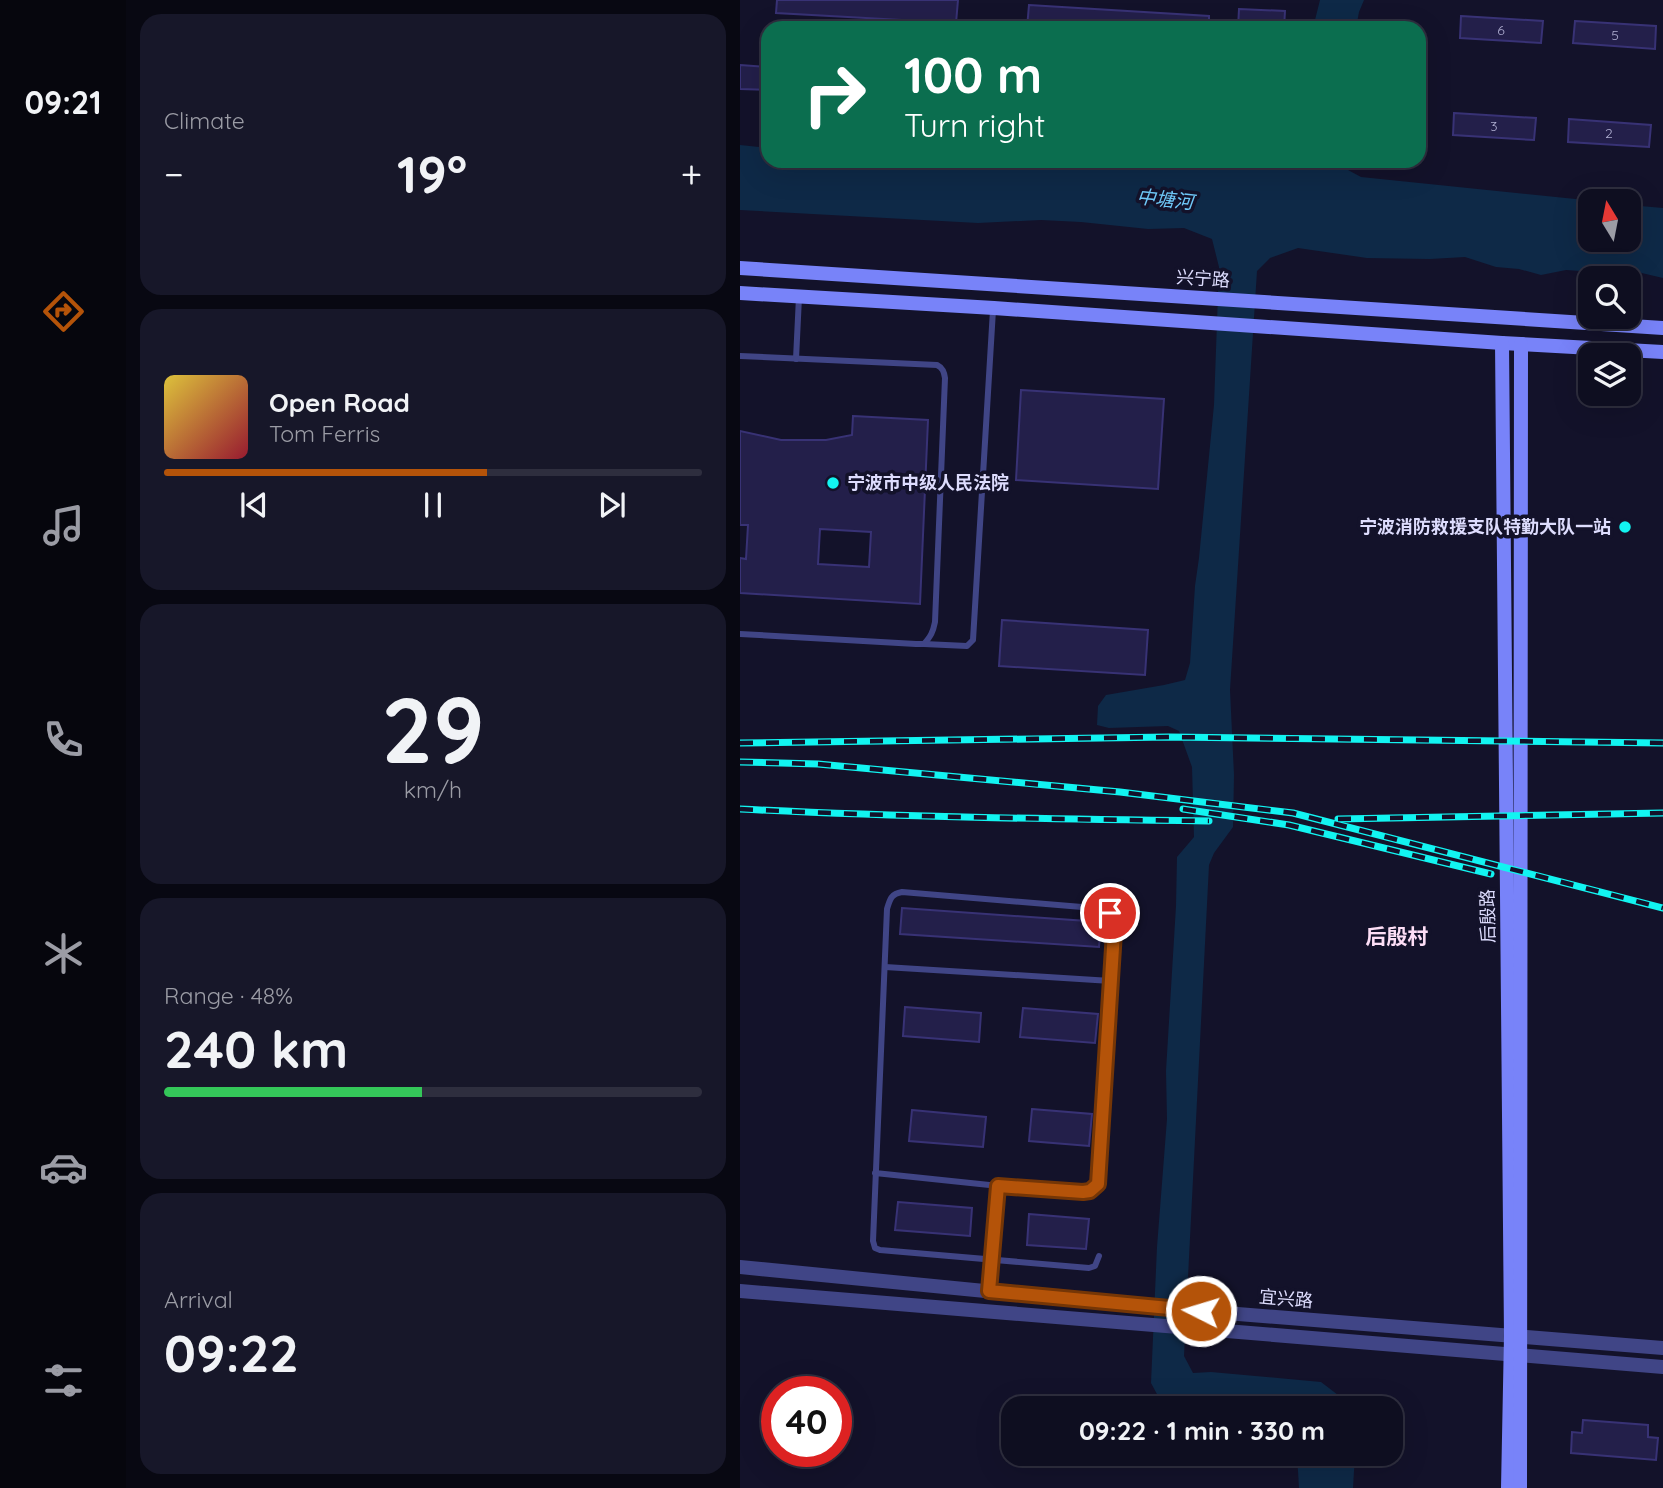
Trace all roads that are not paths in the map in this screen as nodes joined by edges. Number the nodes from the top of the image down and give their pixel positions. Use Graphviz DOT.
graph roads {
  1 [pos="740,268"];
  2 [pos="740,293"];
  3 [pos="800,297"];
  4 [pos="994,308"];
  5 [pos="1663,328"];
  6 [pos="1502,343"];
  7 [pos="1521,344"];
  8 [pos="1663,352"];
  9 [pos="740,356"];
  10 [pos="796,359"];
  11 [pos="740,634"];
  12 [pos="924,644"];
  13 [pos="885,967"];
  14 [pos="1111,982"];
  15 [pos="875,1173"];
  16 [pos="998,1186"];
  17 [pos="1099,1256"];
  18 [pos="991,1259"];
  19 [pos="740,1268"];
  20 [pos="740,1291"];
  21 [pos="989,1291"];
  22 [pos="1516,1336"];
  23 [pos="1663,1348"];
  24 [pos="1516,1356"];
  25 [pos="1663,1367"];
  26 [pos="1515,1434"];
  27 [pos="1508,1488"];
  28 [pos="1520,1488"];
  1 -- 5 [label="main road, 兴宁路"];
  2 -- 3 [label="main road"];
  3 -- 4 [label="main road"];
  3 -- 10 [label="lane"];
  4 -- 6 [label="main road"];
  4 -- 12 [label="lane"];
  6 -- 7 [label="main road"];
  6 -- 22 [label="main road, 后殷路"];
  7 -- 8 [label="main road"];
  7 -- 22 [label="main road, 后殷路"];
  9 -- 10 [label="lane"];
  10 -- 12 [label="lane"];
  11 -- 12 [label="lane"];
  13 -- 14 [label="lane"];
  13 -- 14 [label="lane"];
  13 -- 15 [label="lane"];
  14 -- 16 [label="lane"];
  15 -- 16 [label="lane"];
  15 -- 18 [label="lane"];
  16 -- 18 [label="lane"];
  17 -- 18 [label="lane"];
  18 -- 21 [label="lane"];
  19 -- 21 [label="street, 宜兴路"];
  20 -- 24 [label="street, 宜兴路"];
  21 -- 22 [label="street, 宜兴路"];
  22 -- 23 [label="street, 宜兴路"];
  22 -- 24 [label="main road, 后殷路"];
  24 -- 25 [label="street, 宜兴路"];
  24 -- 26 [label="main road, 后殷路"];
  26 -- 27 [label="main road, 后殷路"];
  26 -- 28 [label="main road, 后殷路"];
}
